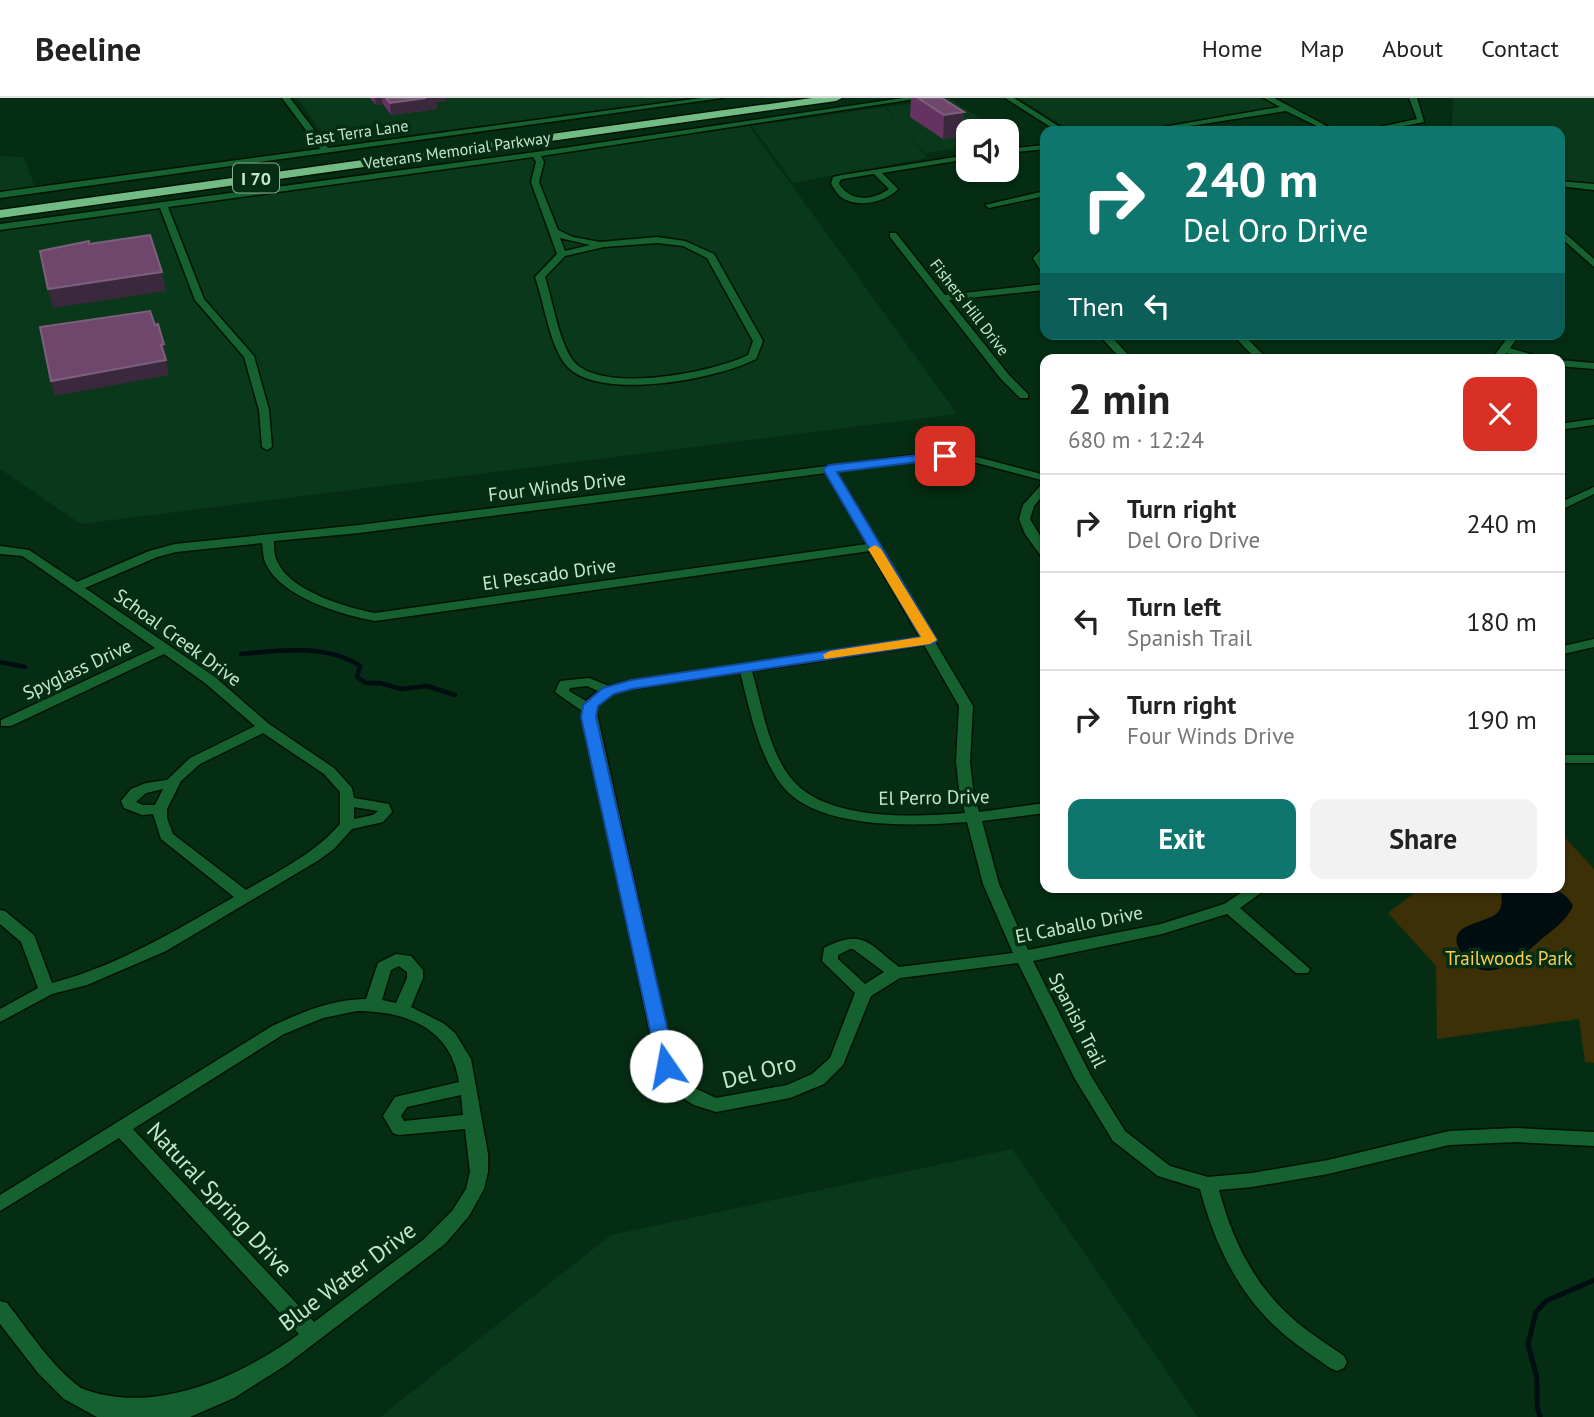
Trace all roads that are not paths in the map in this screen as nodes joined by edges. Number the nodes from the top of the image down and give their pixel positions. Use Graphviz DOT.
graph roads {
  1 [pos="286,98"];
  2 [pos="718,98"];
  3 [pos="788,98"];
  4 [pos="836,98"];
  5 [pos="918,98"];
  6 [pos="1268,98"];
  7 [pos="1413,98"];
  8 [pos="1006,100"];
  9 [pos="1288,108"];
  10 [pos="1040,126"];
  11 [pos="1053,126"];
  12 [pos="1175,126"];
  13 [pos="1322,126"];
  14 [pos="1390,126"];
  15 [pos="1040,148"];
  16 [pos="325,150"];
  17 [pos="1019,150"];
  18 [pos="536,154"];
  19 [pos="956,159"];
  20 [pos="876,172"];
  21 [pos="1565,184"];
  22 [pos="1594,187"];
  23 [pos="1040,194"];
  24 [pos="0,195"];
  25 [pos="163,204"];
  26 [pos="989,205"];
  27 [pos="0,206"];
  28 [pos="0,214"];
  29 [pos="0,227"];
  30 [pos="554,232"];
  31 [pos="893,235"];
  32 [pos="1565,237"];
  33 [pos="604,244"];
  34 [pos="562,254"];
  35 [pos="1594,264"];
  36 [pos="1040,288"];
  37 [pos="943,298"];
  38 [pos="1109,340"];
  39 [pos="1243,340"];
  40 [pos="1122,354"];
  41 [pos="1257,354"];
  42 [pos="1565,364"];
  43 [pos="1594,366"];
  44 [pos="1565,370"];
  45 [pos="1594,372"];
  46 [pos="1024,396"];
  47 [pos="1591,425"];
  48 [pos="1565,427"];
  49 [pos="267,447"];
  50 [pos="829,469"];
  51 [pos="1040,477"];
  52 [pos="1594,490"];
  53 [pos="1040,491"];
  54 [pos="1565,506"];
  55 [pos="267,537"];
  56 [pos="1040,546"];
  57 [pos="873,547"];
  58 [pos="0,550"];
  59 [pos="77,587"];
  60 [pos="930,640"];
  61 [pos="1594,643"];
  62 [pos="163,649"];
  63 [pos="1565,650"];
  64 [pos="745,668"];
  65 [pos="609,691"];
  66 [pos="589,709"];
  67 [pos="6,723"];
  68 [pos="264,727"];
  69 [pos="1594,759"];
  70 [pos="1565,760"];
  71 [pos="172,784"];
  72 [pos="348,802"];
  73 [pos="1040,808"];
  74 [pos="160,809"];
  75 [pos="972,818"];
  76 [pos="347,825"];
  77 [pos="1252,893"];
  78 [pos="246,898"];
  79 [pos="1228,908"];
  80 [pos="0,915"];
  81 [pos="1023,957"];
  82 [pos="1302,969"];
  83 [pos="889,977"];
  84 [pos="47,990"];
  85 [pos="864,992"];
  86 [pos="372,1006"];
  87 [pos="401,1010"];
  88 [pos="0,1016"];
  89 [pos="466,1087"];
  90 [pos="472,1121"];
  91 [pos="121,1128"];
  92 [pos="1594,1139"];
  93 [pos="1208,1184"];
  94 [pos="0,1204"];
  95 [pos="0,1309"];
  96 [pos="312,1334"];
  97 [pos="1337,1362"];
  98 [pos="106,1414"];
  99 [pos="170,1416"];
  1 -- 16 [label="street"];
  2 -- 16 [label="street, East Terra Lane"];
  3 -- 27 [label="highway, I 70"];
  4 -- 28 [label="highway, I 70"];
  5 -- 18 [label="street, Veterans Memorial Parkway"];
  6 -- 9 [label="street"];
  7 -- 14 [label="street"];
  8 -- 10 [label="street"];
  8 -- 11 [label="street"];
  9 -- 12 [label="street"];
  9 -- 13 [label="street"];
  15 -- 17 [label="street"];
  16 -- 24 [label="street, East Terra Lane"];
  18 -- 25 [label="street, Veterans Memorial Parkway"];
  18 -- 30 [label="street"];
  19 -- 20 [label="street"];
  20 -- 20 [label="street"];
  21 -- 22 [label="street"];
  23 -- 26 [label="street"];
  25 -- 29 [label="street, Veterans Memorial Parkway"];
  25 -- 49 [label="street"];
  30 -- 33 [label="street"];
  30 -- 34 [label="street"];
  31 -- 37 [label="street, Fishers Hill Drive"];
  32 -- 35 [label="street"];
  33 -- 34 [label="street"];
  33 -- 34 [label="street"];
  36 -- 37 [label="street"];
  37 -- 46 [label="street, Fishers Hill Drive"];
  38 -- 40 [label="street"];
  39 -- 41 [label="street"];
  42 -- 43 [label="street"];
  44 -- 45 [label="street"];
  47 -- 48 [label="street"];
  50 -- 51 [label="street, Four Winds Drive"];
  50 -- 55 [label="street, Four Winds Drive"];
  50 -- 57 [label="street, Spanish Trail"];
  52 -- 54 [label="street"];
  53 -- 56 [label="street"];
  55 -- 57 [label="street, El Pescado Drive"];
  55 -- 59 [label="street, Four Winds Drive"];
  57 -- 60 [label="street, Spanish Trail"];
  58 -- 59 [label="street, Schoal Creek Drive"];
  59 -- 62 [label="street, Schoal Creek Drive"];
  60 -- 64 [label="street"];
  60 -- 75 [label="street, Spanish Trail"];
  61 -- 63 [label="street"];
  62 -- 67 [label="street, Spyglass Drive"];
  62 -- 68 [label="street, Schoal Creek Drive"];
  64 -- 65 [label="street"];
  64 -- 75 [label="street, El Perro Drive"];
  65 -- 66 [label="street"];
  65 -- 66 [label="street"];
  66 -- 85 [label="street, Del Oro"];
  68 -- 71 [label="street"];
  68 -- 72 [label="street, Schoal Creek Drive"];
  69 -- 70 [label="street"];
  71 -- 74 [label="street"];
  71 -- 74 [label="street"];
  72 -- 76 [label="street"];
  72 -- 76 [label="street"];
  73 -- 75 [label="street, El Perro Drive"];
  74 -- 78 [label="street"];
  75 -- 81 [label="street, Spanish Trail"];
  76 -- 78 [label="street"];
  77 -- 79 [label="street, El Caballo Drive"];
  78 -- 84 [label="street"];
  79 -- 81 [label="street, El Caballo Drive"];
  79 -- 82 [label="street"];
  80 -- 84 [label="street"];
  81 -- 83 [label="street, El Caballo Drive"];
  81 -- 93 [label="street, Spanish Trail"];
  83 -- 85 [label="street"];
  83 -- 85 [label="street"];
  84 -- 88 [label="street"];
  86 -- 87 [label="street, Blue Water Drive"];
  86 -- 87 [label="street"];
  86 -- 91 [label="street, Blue Water Drive"];
  87 -- 89 [label="street, Blue Water Drive"];
  89 -- 90 [label="street, Blue Water Drive"];
  89 -- 90 [label="street"];
  90 -- 96 [label="street, Blue Water Drive"];
  91 -- 94 [label="street, Blue Water Drive"];
  91 -- 96 [label="street, Natural Spring Drive"];
  92 -- 93 [label="street, Spanish Trail"];
  93 -- 97 [label="street"];
  95 -- 98 [label="street, Blue Water Drive"];
  96 -- 99 [label="street, Blue Water Drive"];
  98 -- 99 [label="street, Blue Water Drive"];
}
